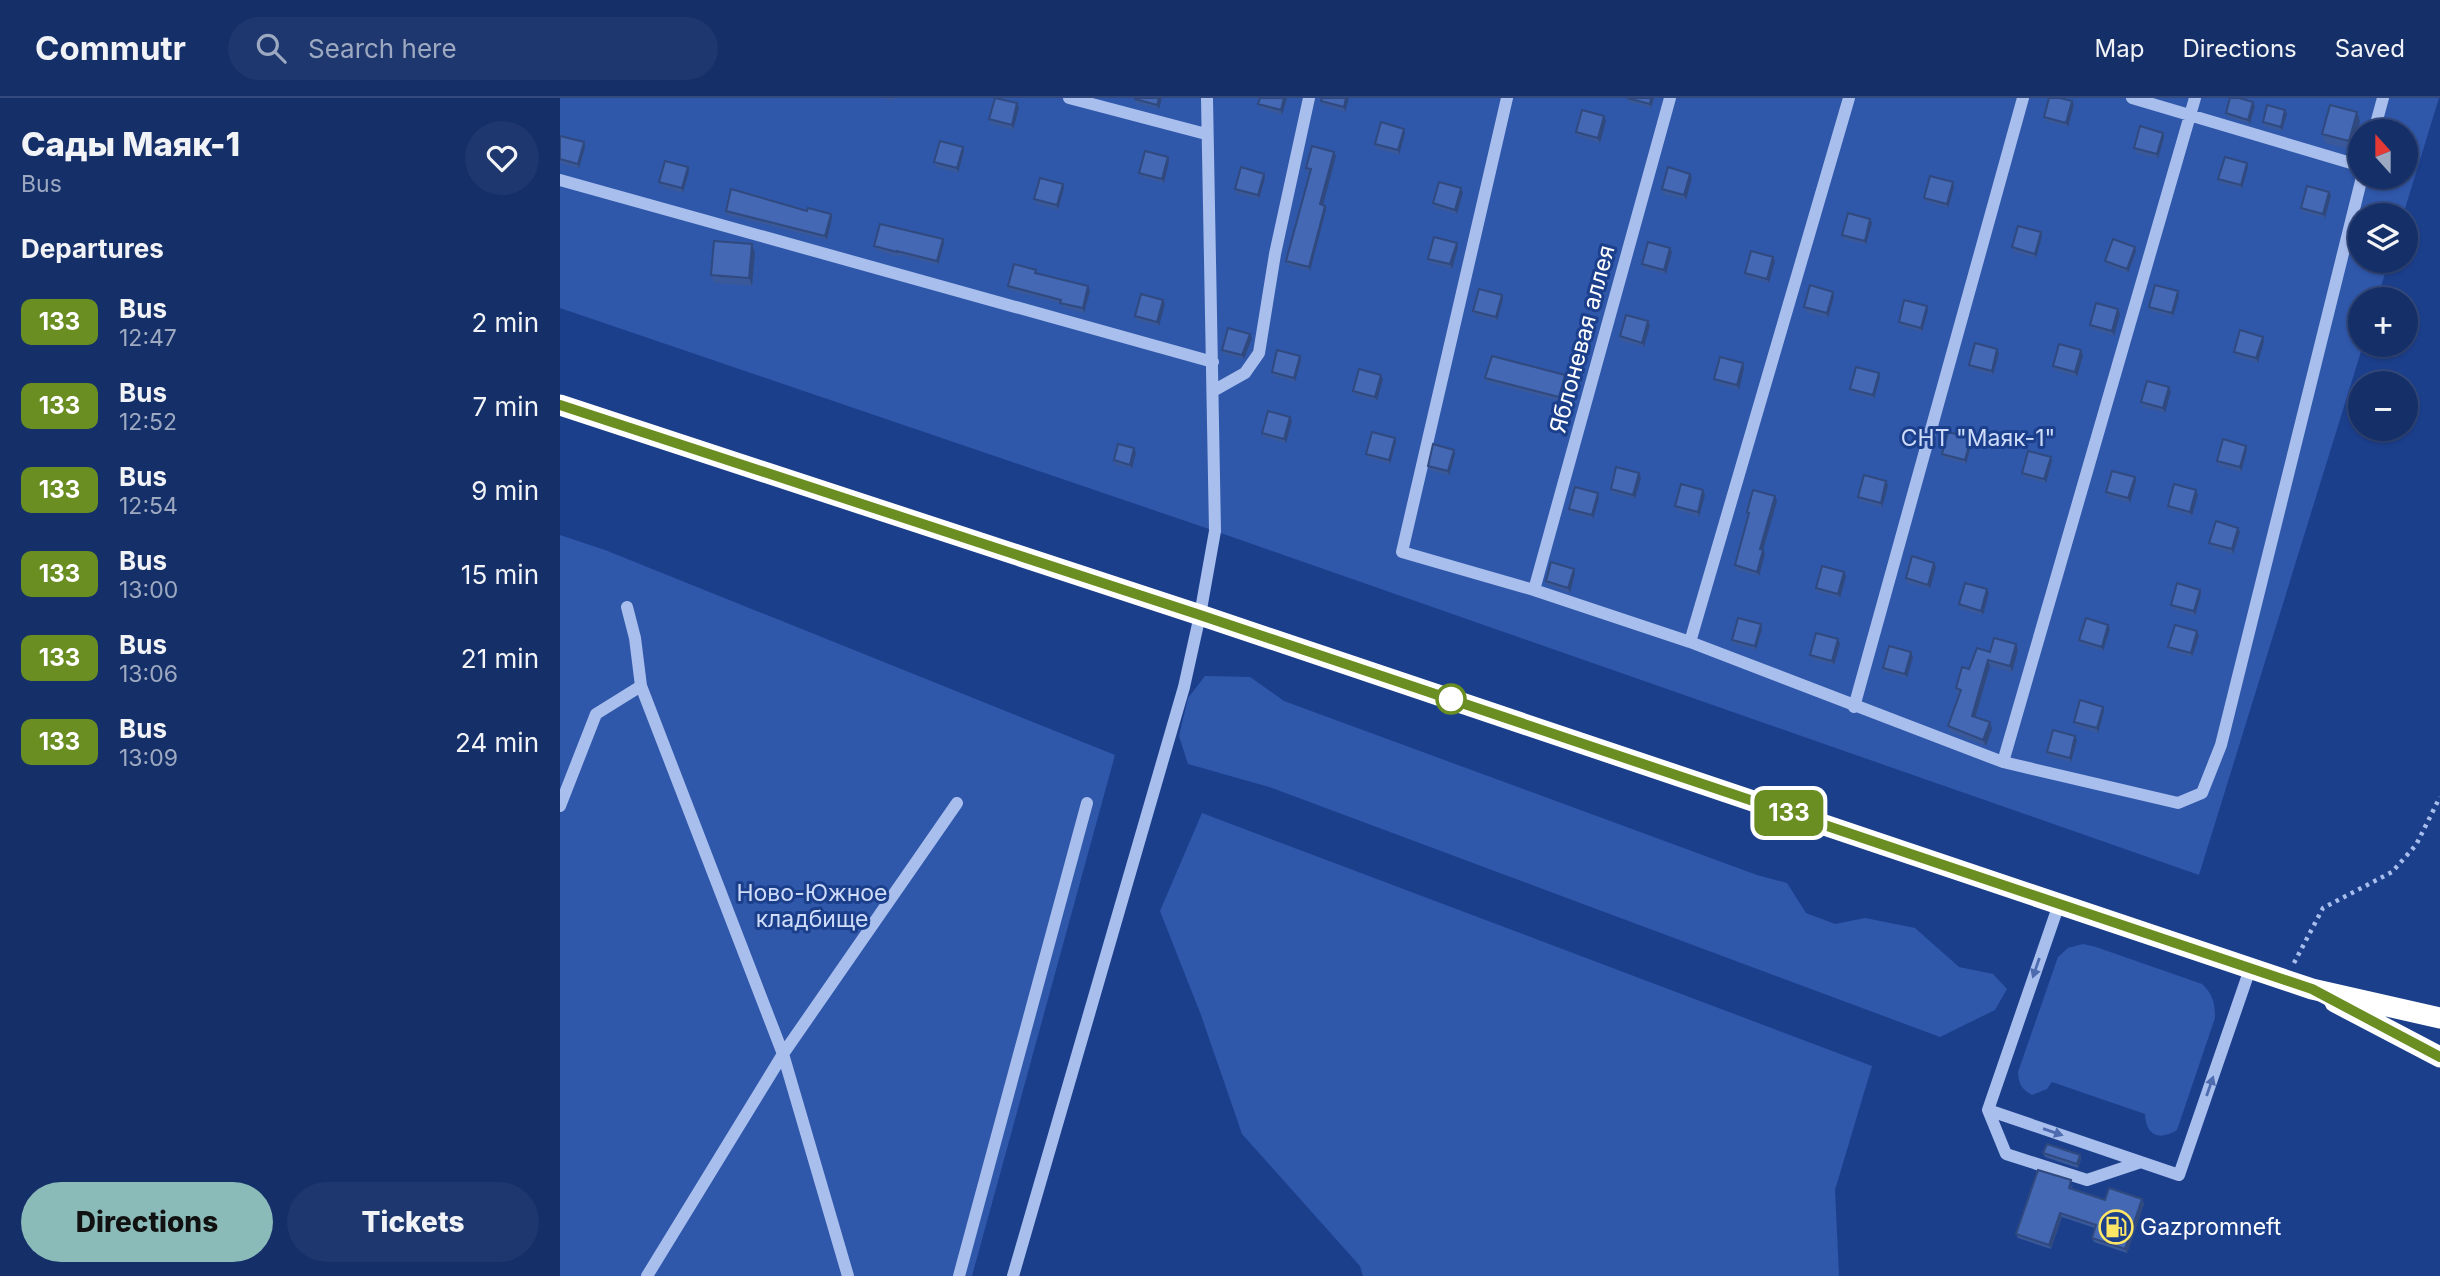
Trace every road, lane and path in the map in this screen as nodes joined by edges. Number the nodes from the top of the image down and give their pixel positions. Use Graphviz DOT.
graph roads {
  1 [pos="1069,98"];
  2 [pos="1207,98"];
  3 [pos="1309,98"];
  4 [pos="1507,98"];
  5 [pos="1670,98"];
  6 [pos="1849,98"];
  7 [pos="2023,98"];
  8 [pos="2132,98"];
  9 [pos="2195,98"];
  10 [pos="2383,98"];
  11 [pos="2190,116"];
  12 [pos="2377,119"];
  13 [pos="1206,134"];
  14 [pos="2348,162"];
  15 [pos="560,180"];
  16 [pos="2359,189"];
  17 [pos="1213,362"];
  18 [pos="1213,391"];
  19 [pos="560,405"];
  20 [pos="1534,590"];
  21 [pos="626,607"];
  22 [pos="1200,615"];
  23 [pos="1690,642"];
  24 [pos="641,686"];
  25 [pos="1854,707"];
  26 [pos="2003,762"];
  27 [pos="2440,797"];
  28 [pos="957,803"];
  29 [pos="1087,803"];
  30 [pos="560,806"];
  31 [pos="2059,904"];
  32 [pos="2250,969"];
  33 [pos="2285,980"];
  34 [pos="2312,989"];
  35 [pos="2440,1017"];
  36 [pos="783,1054"];
  37 [pos="2440,1057"];
  38 [pos="1988,1110"];
  39 [pos="2141,1162"];
  40 [pos="647,1276"];
  41 [pos="848,1276"];
  42 [pos="959,1276"];
  43 [pos="1013,1276"];
  1 -- 13 [label="lane"];
  2 -- 13 [label="lane"];
  3 -- 18 [label="lane"];
  4 -- 20 [label="lane"];
  5 -- 20 [label="lane, Яблоневая аллея"];
  6 -- 23 [label="lane"];
  7 -- 25 [label="lane"];
  8 -- 11 [label="lane"];
  9 -- 11 [label="lane"];
  10 -- 12 [label="lane"];
  11 -- 14 [label="lane"];
  11 -- 26 [label="lane"];
  13 -- 17 [label="lane"];
  15 -- 17 [label="lane"];
  16 -- 26 [label="lane"];
  17 -- 18 [label="lane"];
  18 -- 22 [label="lane"];
  19 -- 22 [label="highway"];
  20 -- 23 [label="lane"];
  21 -- 24 [label="lane"];
  22 -- 31 [label="highway"];
  22 -- 43 [label="lane"];
  23 -- 25 [label="lane"];
  24 -- 30 [label="lane"];
  24 -- 36 [label="lane"];
  25 -- 26 [label="lane"];
  27 -- 33 [label="path"];
  28 -- 36 [label="lane"];
  29 -- 42 [label="lane"];
  31 -- 32 [label="highway"];
  31 -- 38 [label="lane, one-way"];
  32 -- 33 [label="highway"];
  39 -- 32 [label="lane, one-way"];
  33 -- 34 [label="highway"];
  34 -- 35 [label="highway"];
  34 -- 37 [label="highway"];
  36 -- 40 [label="lane"];
  36 -- 41 [label="lane"];
  38 -- 39 [label="lane, one-way"];
  38 -- 39 [label="lane"];
}
